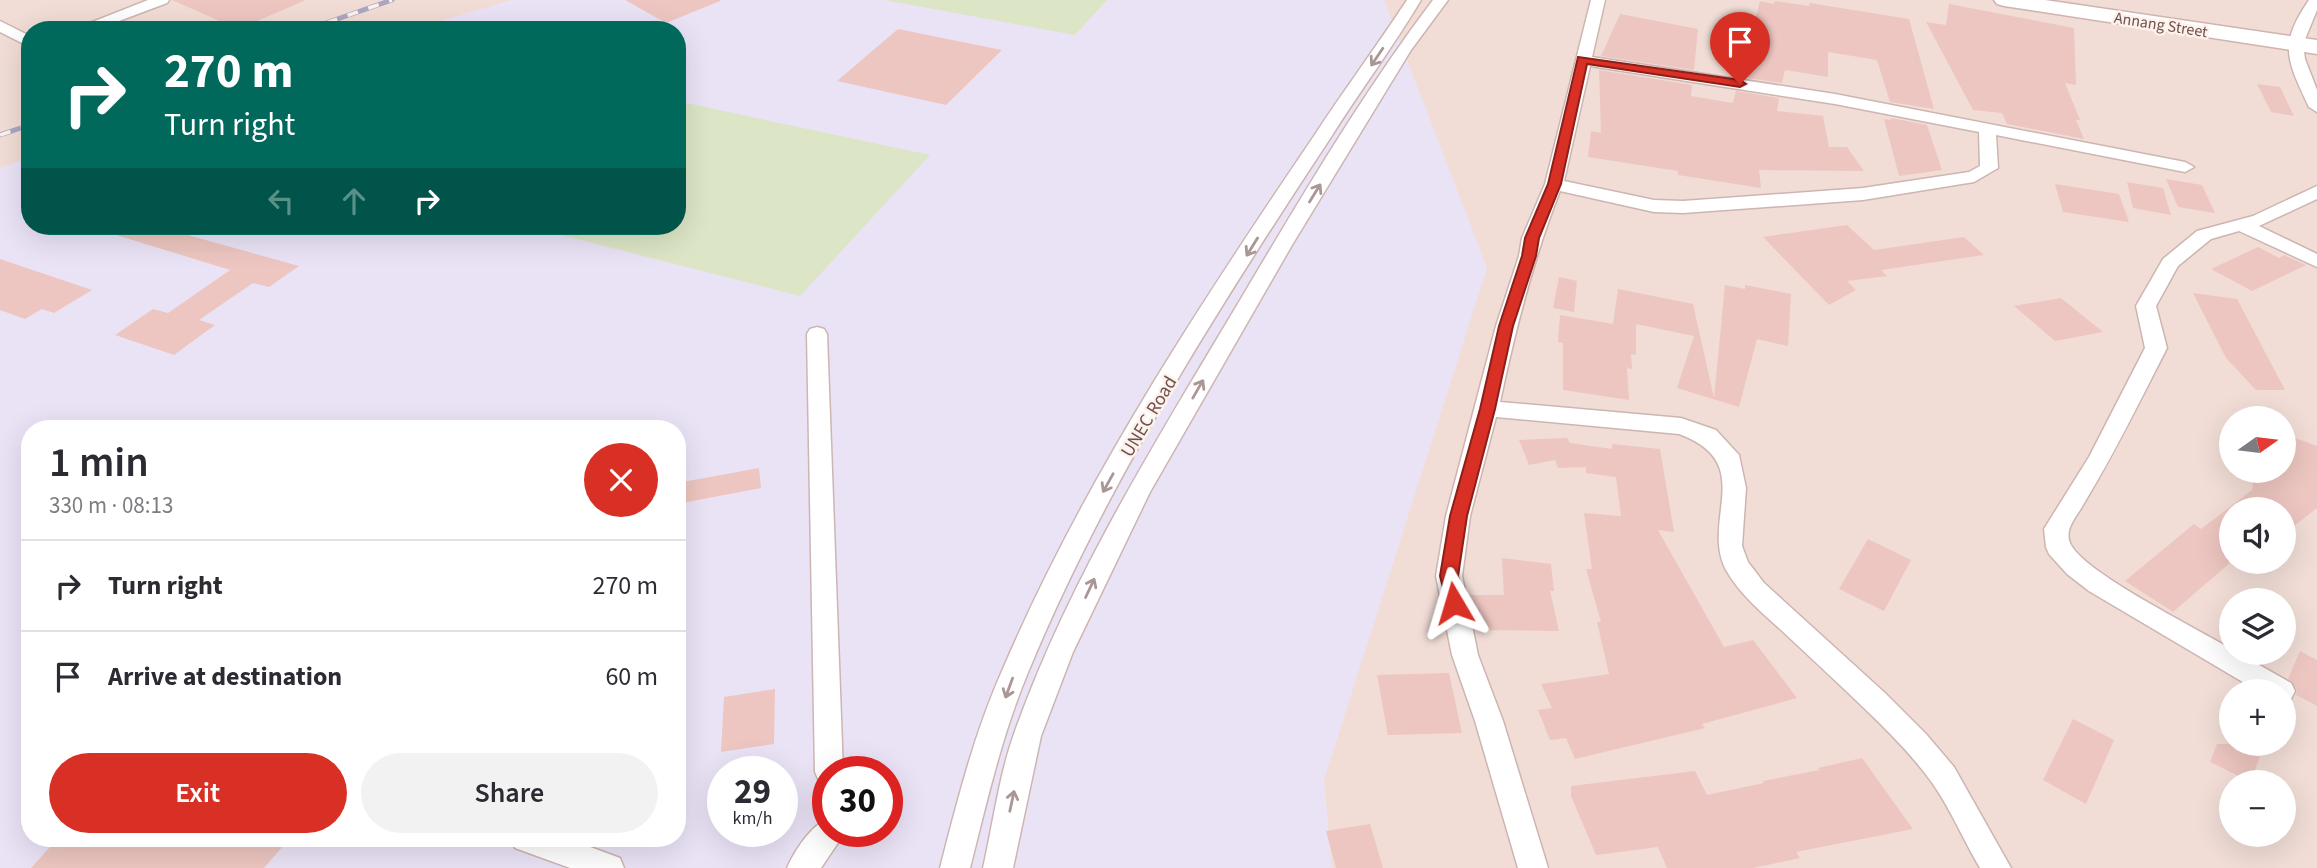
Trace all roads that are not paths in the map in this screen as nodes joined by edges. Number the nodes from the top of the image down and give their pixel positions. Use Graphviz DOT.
graph roads {
  1 [pos="162,0"];
  2 [pos="1414,0"];
  3 [pos="1441,0"];
  4 [pos="1598,0"];
  5 [pos="2004,0"];
  6 [pos="2316,0"];
  7 [pos="105,21"];
  8 [pos="0,26"];
  9 [pos="21,37"];
  10 [pos="2295,44"];
  11 [pos="2317,47"];
  12 [pos="1582,60"];
  13 [pos="2317,107"];
  14 [pos="1987,129"];
  15 [pos="1308,157"];
  16 [pos="1332,164"];
  17 [pos="2185,167"];
  18 [pos="1554,184"];
  19 [pos="2317,192"];
  20 [pos="2242,226"];
  21 [pos="2317,261"];
  22 [pos="817,334"];
  23 [pos="1488,409"];
  24 [pos="2261,679"];
  25 [pos="829,756"];
  26 [pos="551,847"];
  27 [pos="818,847"];
  28 [pos="608,868"];
  29 [pos="802,868"];
  30 [pos="955,868"];
  31 [pos="998,868"];
  32 [pos="1533,868"];
  33 [pos="1996,868"];
  1 -- 7 [label="street"];
  2 -- 15 [label="street, UNEC Road, one-way"];
  3 -- 16 [label="street, UNEC Road"];
  4 -- 12 [label="street"];
  5 -- 10 [label="main road, Annang Street"];
  6 -- 10 [label="street"];
  8 -- 9 [label="street"];
  10 -- 11 [label="main road, Annang Street"];
  10 -- 13 [label="street"];
  12 -- 14 [label="street"];
  12 -- 18 [label="street"];
  14 -- 17 [label="street"];
  14 -- 18 [label="street"];
  15 -- 16 [label="street"];
  15 -- 30 [label="street, UNEC Road, one-way"];
  31 -- 16 [label="street, UNEC Road, one-way"];
  18 -- 23 [label="street"];
  19 -- 20 [label="street"];
  20 -- 21 [label="street"];
  20 -- 24 [label="street"];
  22 -- 25 [label="street"];
  23 -- 32 [label="street"];
  23 -- 33 [label="street"];
  26 -- 28 [label="street"];
  27 -- 29 [label="street"];
}
